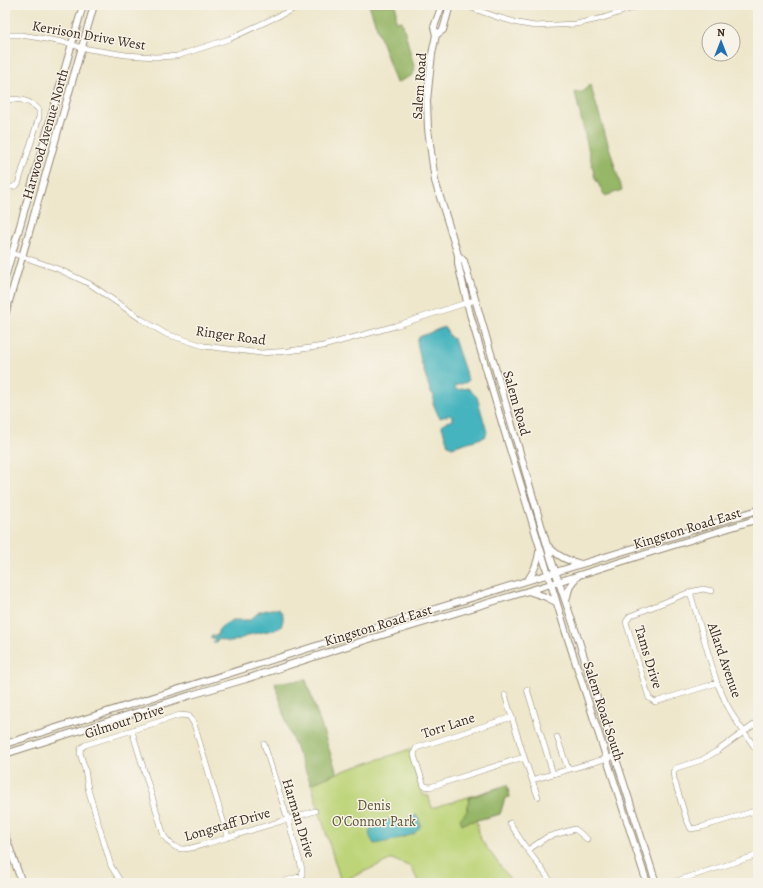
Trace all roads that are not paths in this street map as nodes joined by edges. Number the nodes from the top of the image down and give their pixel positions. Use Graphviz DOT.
graph roads {
  1 [pos="83,5"];
  2 [pos="94,5"];
  3 [pos="302,5"];
  4 [pos="442,5"];
  5 [pos="450,5"];
  6 [pos="463,5"];
  7 [pos="642,5"];
  8 [pos="5,35"];
  9 [pos="436,35"];
  10 [pos="72,45"];
  11 [pos="82,48"];
  12 [pos="5,100"];
  13 [pos="5,187"];
  14 [pos="12,253"];
  15 [pos="458,255"];
  16 [pos="22,257"];
  17 [pos="5,278"];
  18 [pos="475,300"];
  19 [pos="468,302"];
  20 [pos="5,315"];
  21 [pos="758,510"];
  22 [pos="758,519"];
  23 [pos="547,545"];
  24 [pos="539,546"];
  25 [pos="551,559"];
  26 [pos="581,564"];
  27 [pos="556,572"];
  28 [pos="548,574"];
  29 [pos="579,575"];
  30 [pos="528,580"];
  31 [pos="558,581"];
  32 [pos="551,584"];
  33 [pos="528,591"];
  34 [pos="712,591"];
  35 [pos="690,592"];
  36 [pos="556,602"];
  37 [pos="566,602"];
  38 [pos="717,683"];
  39 [pos="527,689"];
  40 [pos="505,695"];
  41 [pos="512,717"];
  42 [pos="758,722"];
  43 [pos="132,731"];
  44 [pos="744,732"];
  45 [pos="557,738"];
  46 [pos="7,742"];
  47 [pos="264,744"];
  48 [pos="758,752"];
  49 [pos="6,754"];
  50 [pos="615,756"];
  51 [pos="524,757"];
  52 [pos="606,758"];
  53 [pos="568,769"];
  54 [pos="553,774"];
  55 [pos="532,780"];
  56 [pos="538,797"];
  57 [pos="758,810"];
  58 [pos="315,811"];
  59 [pos="288,820"];
  60 [pos="510,823"];
  61 [pos="5,835"];
  62 [pos="228,837"];
  63 [pos="587,839"];
  64 [pos="528,850"];
  65 [pos="758,854"];
  66 [pos="22,883"];
  67 [pos="124,883"];
  68 [pos="279,883"];
  69 [pos="552,883"];
  70 [pos="647,883"];
  71 [pos="656,883"];
  72 [pos="670,883"];
  1 -- 10 [label="main road, Harwood Avenue North"];
  2 -- 11 [label="main road, Harwood Avenue North"];
  3 -- 11 [label="street, Kerrison Drive West"];
  4 -- 9 [label="main road, Salem Road"];
  5 -- 9 [label="main road, Salem Road"];
  6 -- 7 [label="street"];
  8 -- 10 [label="street, Kerrison Drive West"];
  9 -- 15 [label="main road, Salem Road"];
  10 -- 11 [label="street, Kerrison Drive West"];
  10 -- 14 [label="main road, Harwood Avenue North"];
  11 -- 16 [label="main road, Harwood Avenue North"];
  12 -- 13 [label="street"];
  14 -- 16 [label="street, Ringer Road"];
  14 -- 17 [label="main road, Harwood Avenue North"];
  15 -- 18 [label="main road, Salem Road"];
  15 -- 19 [label="main road, Salem Road"];
  16 -- 19 [label="street, Ringer Road"];
  16 -- 20 [label="main road, Harwood Avenue North"];
  18 -- 19 [label="street, Ringer Road"];
  18 -- 23 [label="main road, Salem Road"];
  19 -- 24 [label="main road, Salem Road"];
  21 -- 26 [label="main road, Kingston Road East"];
  22 -- 29 [label="main road, Kingston Road East"];
  23 -- 25 [label="main road, Salem Road"];
  23 -- 26 [label="main road"];
  24 -- 28 [label="main road, Salem Road South"];
  24 -- 30 [label="main road"];
  25 -- 27 [label="main road, Salem Road South"];
  26 -- 27 [label="main road, Kingston Road East"];
  27 -- 28 [label="main road, Kingston Road East"];
  27 -- 31 [label="main road, Salem Road South"];
  28 -- 30 [label="main road, Kingston Road East"];
  28 -- 32 [label="main road, Salem Road South"];
  29 -- 31 [label="main road, Kingston Road East"];
  29 -- 37 [label="main road"];
  30 -- 46 [label="main road, Kingston Road East"];
  31 -- 32 [label="main road, Kingston Road East"];
  31 -- 37 [label="main road, Salem Road South"];
  32 -- 33 [label="main road, Kingston Road East"];
  32 -- 36 [label="main road, Salem Road South"];
  33 -- 36 [label="main road"];
  33 -- 49 [label="main road, Kingston Road East"];
  34 -- 35 [label="street, Tams Drive"];
  35 -- 38 [label="street, Allard Avenue"];
  35 -- 38 [label="street, Tams Drive"];
  36 -- 52 [label="main road, Salem Road South"];
  37 -- 50 [label="main road, Salem Road South"];
  38 -- 44 [label="street, Allard Avenue"];
  39 -- 54 [label="street"];
  40 -- 41 [label="street"];
  41 -- 51 [label="street"];
  41 -- 51 [label="street, Torr Lane"];
  42 -- 44 [label="street"];
  43 -- 62 [label="street, Longstaff Drive"];
  43 -- 62 [label="street, Gilmour Drive"];
  43 -- 67 [label="street, Gilmour Drive"];
  44 -- 48 [label="street, Allard Avenue"];
  44 -- 57 [label="street"];
  45 -- 53 [label="street"];
  47 -- 59 [label="street, Harman Drive"];
  50 -- 52 [label="street"];
  50 -- 71 [label="main road, Salem Road South"];
  51 -- 55 [label="street"];
  52 -- 53 [label="street"];
  52 -- 70 [label="main road, Salem Road South"];
  53 -- 54 [label="street"];
  54 -- 55 [label="street"];
  55 -- 56 [label="street"];
  58 -- 59 [label="street, Longstaff Drive"];
  59 -- 62 [label="street, Longstaff Drive"];
  59 -- 68 [label="street, Harman Drive"];
  60 -- 64 [label="street"];
  61 -- 66 [label="main road"];
  63 -- 64 [label="street"];
  64 -- 69 [label="street"];
  65 -- 72 [label="street"];
}
